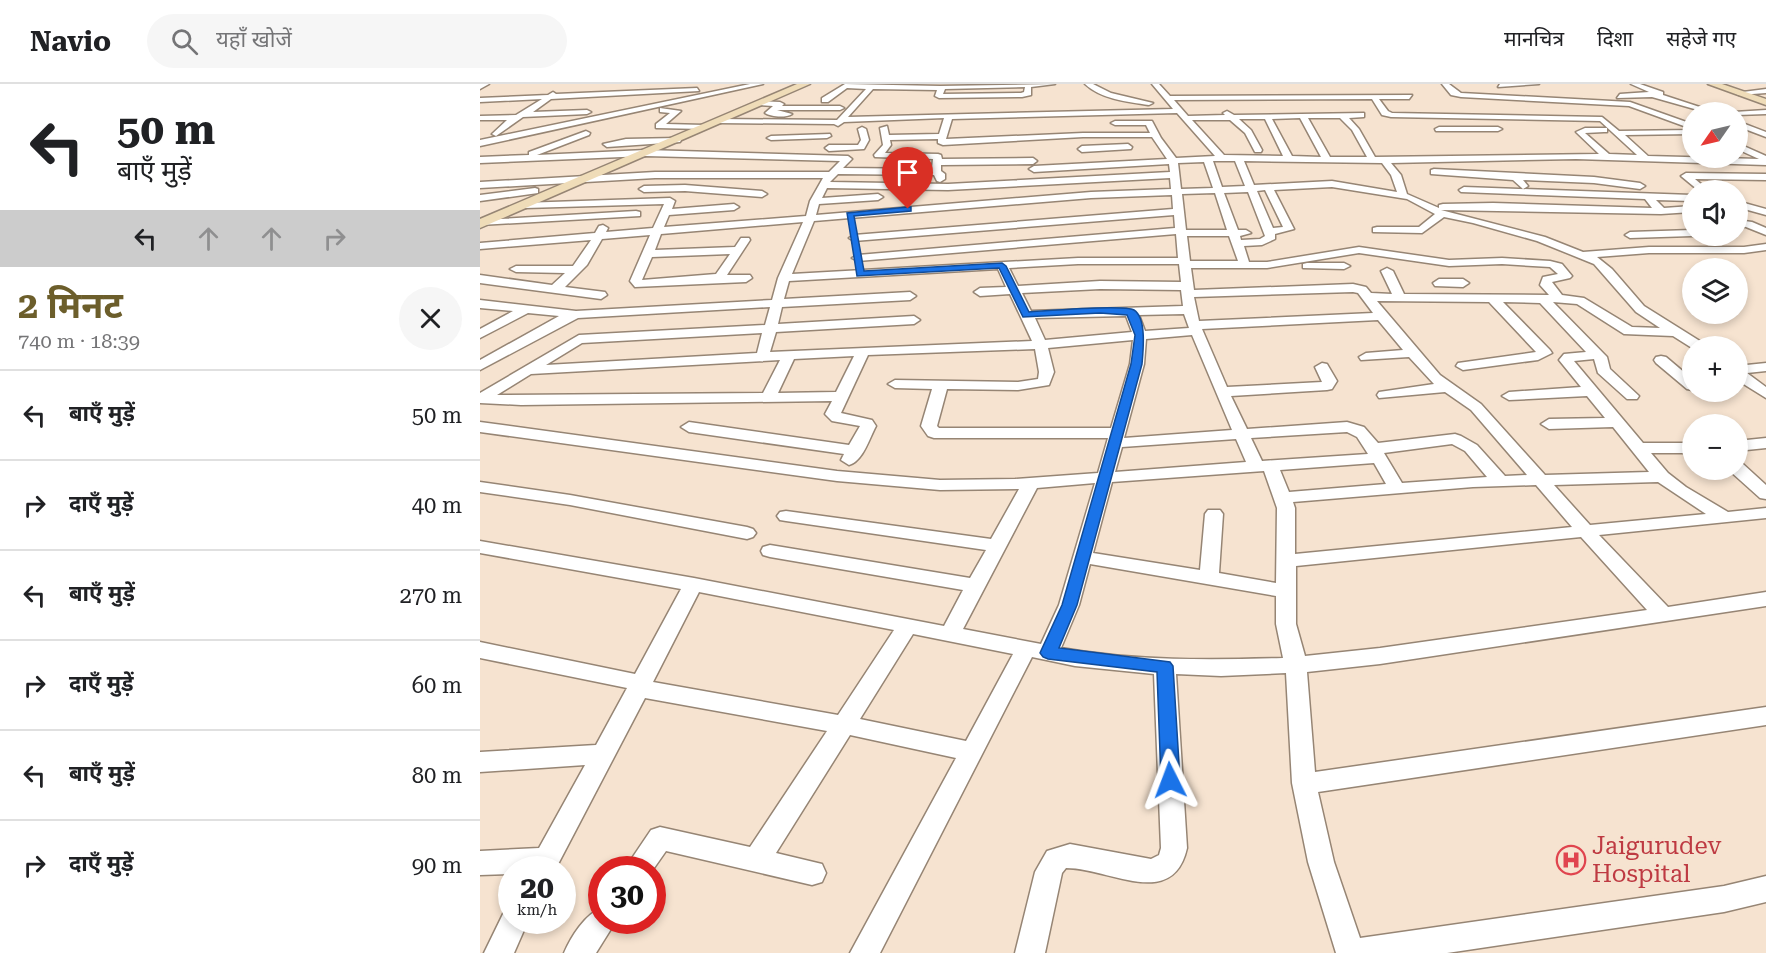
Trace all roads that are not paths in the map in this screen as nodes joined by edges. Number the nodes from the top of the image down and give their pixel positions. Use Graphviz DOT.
graph roads {
  1 [pos="486,84"];
  2 [pos="737,84"];
  3 [pos="760,84"];
  4 [pos="805,84"];
  5 [pos="1052,84"];
  6 [pos="1088,84"];
  7 [pos="1155,84"];
  8 [pos="1536,84"];
  9 [pos="1634,84"];
  10 [pos="1713,84"];
  11 [pos="609,85"];
  12 [pos="868,85"];
  13 [pos="1028,85"];
  14 [pos="1446,85"];
  15 [pos="567,86"];
  16 [pos="1458,86"];
  17 [pos="1489,86"];
  18 [pos="546,87"];
  19 [pos="557,87"];
  20 [pos="480,88"];
  21 [pos="497,88"];
  22 [pos="1401,88"];
  23 [pos="1741,88"];
  24 [pos="1544,89"];
  25 [pos="709,90"];
  26 [pos="1553,91"];
  27 [pos="1765,91"];
  28 [pos="593,94"];
  29 [pos="1655,95"];
  30 [pos="550,96"];
  31 [pos="1335,97"];
  32 [pos="1374,97"];
  33 [pos="1409,97"];
  34 [pos="699,98"];
  35 [pos="740,98"];
  36 [pos="750,98"];
  37 [pos="1213,98"];
  38 [pos="670,99"];
  39 [pos="1128,99"];
  40 [pos="480,100"];
  41 [pos="825,100"];
  42 [pos="1102,101"];
  43 [pos="1766,102"];
  44 [pos="770,103"];
  45 [pos="1682,103"];
  46 [pos="1172,104"];
  47 [pos="1456,104"];
  48 [pos="1504,104"];
  49 [pos="540,105"];
  50 [pos="1034,106"];
  51 [pos="1222,107"];
  52 [pos="1233,107"];
  53 [pos="1277,107"];
  54 [pos="1372,107"];
  55 [pos="480,108"];
  56 [pos="902,108"];
  57 [pos="1382,108"];
  58 [pos="644,110"];
  59 [pos="609,111"];
  60 [pos="1343,111"];
  61 [pos="1362,111"];
  62 [pos="1076,112"];
  63 [pos="1766,112"];
  64 [pos="1748,113"];
  65 [pos="1628,114"];
  66 [pos="1659,114"];
  67 [pos="518,116"];
  68 [pos="1042,116"];
  69 [pos="1231,116"];
  70 [pos="1267,116"];
  71 [pos="1302,116"];
  72 [pos="1427,116"];
  73 [pos="1682,116"];
  74 [pos="1668,117"];
  75 [pos="480,118"];
  76 [pos="602,118"];
  77 [pos="844,118"];
  78 [pos="1184,118"];
  79 [pos="718,121"];
  80 [pos="978,121"];
  81 [pos="1682,123"];
  82 [pos="792,124"];
  83 [pos="946,125"];
  84 [pos="704,127"];
  85 [pos="913,127"];
  86 [pos="1243,127"];
  87 [pos="956,128"];
  88 [pos="1231,128"];
  89 [pos="1748,128"];
  90 [pos="1195,129"];
  91 [pos="1207,129"];
  92 [pos="1506,129"];
  93 [pos="880,132"];
  94 [pos="1617,132"];
  95 [pos="1682,132"];
  96 [pos="1080,133"];
  97 [pos="496,134"];
  98 [pos="623,134"];
  99 [pos="1766,135"];
  100 [pos="480,137"];
  101 [pos="593,137"];
  102 [pos="1051,137"];
  103 [pos="1029,138"];
  104 [pos="677,140"];
  105 [pos="1155,142"];
  106 [pos="480,143"];
  107 [pos="587,144"];
  108 [pos="567,145"];
  109 [pos="551,146"];
  110 [pos="764,146"];
  111 [pos="1139,146"];
  112 [pos="531,147"];
  113 [pos="795,147"];
  114 [pos="816,148"];
  115 [pos="499,149"];
  116 [pos="1082,149"];
  117 [pos="480,150"];
  118 [pos="1258,150"];
  119 [pos="1748,151"];
  120 [pos="934,152"];
  121 [pos="646,153"];
  122 [pos="602,155"];
  123 [pos="731,156"];
  124 [pos="1607,157"];
  125 [pos="507,158"];
  126 [pos="806,158"];
  127 [pos="1207,158"];
  128 [pos="1222,158"];
  129 [pos="1468,158"];
  130 [pos="1645,158"];
  131 [pos="518,159"];
  132 [pos="1239,159"];
  133 [pos="1289,159"];
  134 [pos="1327,159"];
  135 [pos="1372,159"];
  136 [pos="480,160"];
  137 [pos="1173,160"];
  138 [pos="1385,160"];
  139 [pos="1766,160"];
  140 [pos="938,162"];
  141 [pos="1087,165"];
  142 [pos="611,168"];
  143 [pos="491,169"];
  144 [pos="1347,170"];
  145 [pos="1392,170"];
  146 [pos="709,172"];
  147 [pos="898,172"];
  148 [pos="1035,172"];
  149 [pos="1434,172"];
  150 [pos="833,173"];
  151 [pos="1481,174"];
  152 [pos="974,175"];
  153 [pos="1173,175"];
  154 [pos="592,176"];
  155 [pos="1516,177"];
  156 [pos="1766,177"];
  157 [pos="480,178"];
  158 [pos="1092,179"];
  159 [pos="1691,180"];
  160 [pos="1399,182"];
  161 [pos="1344,184"];
  162 [pos="480,185"];
  163 [pos="823,185"];
  164 [pos="885,187"];
  165 [pos="1268,187"];
  166 [pos="1251,188"];
  167 [pos="634,189"];
  168 [pos="1218,190"];
  169 [pos="1464,190"];
  170 [pos="557,191"];
  171 [pos="588,191"];
  172 [pos="1175,191"];
  173 [pos="1527,192"];
  174 [pos="1097,194"];
  175 [pos="1403,195"];
  176 [pos="1682,195"];
  177 [pos="1647,196"];
  178 [pos="880,197"];
  179 [pos="1682,197"];
  180 [pos="480,198"];
  181 [pos="1755,199"];
  182 [pos="1748,200"];
  183 [pos="815,201"];
  184 [pos="761,204"];
  185 [pos="525,205"];
  186 [pos="1748,206"];
  187 [pos="734,207"];
  188 [pos="1537,207"];
  189 [pos="1430,208"];
  190 [pos="1044,210"];
  191 [pos="1603,210"];
  192 [pos="1682,210"];
  193 [pos="1661,211"];
  194 [pos="667,212"];
  195 [pos="1177,212"];
  196 [pos="1766,212"];
  197 [pos="636,214"];
  198 [pos="850,214"];
  199 [pos="1442,214"];
  200 [pos="609,216"];
  201 [pos="810,218"];
  202 [pos="481,221"];
  203 [pos="1748,224"];
  204 [pos="1623,229"];
  205 [pos="1377,230"];
  206 [pos="659,231"];
  207 [pos="1179,232"];
  208 [pos="1269,232"];
  209 [pos="1682,232"];
  210 [pos="1766,232"];
  211 [pos="1112,235"];
  212 [pos="600,236"];
  213 [pos="854,238"];
  214 [pos="1236,238"];
  215 [pos="1058,240"];
  216 [pos="480,246"];
  217 [pos="1766,247"];
  218 [pos="1646,250"];
  219 [pos="649,254"];
  220 [pos="1585,255"];
  221 [pos="858,258"];
  222 [pos="1112,260"];
  223 [pos="1184,262"];
  224 [pos="1245,265"];
  225 [pos="1267,265"];
  226 [pos="1002,266"];
  227 [pos="1314,266"];
  228 [pos="1344,266"];
  229 [pos="516,269"];
  230 [pos="577,270"];
  231 [pos="1387,271"];
  232 [pos="860,274"];
  233 [pos="746,278"];
  234 [pos="784,278"];
  235 [pos="480,279"];
  236 [pos="715,279"];
  237 [pos="1463,283"];
  238 [pos="559,288"];
  239 [pos="1014,290"];
  240 [pos="1318,290"];
  241 [pos="980,292"];
  242 [pos="601,295"];
  243 [pos="910,296"];
  244 [pos="1188,297"];
  245 [pos="1368,297"];
  246 [pos="1400,297"];
  247 [pos="1446,298"];
  248 [pos="1492,298"];
  249 [pos="1549,298"];
  250 [pos="776,303"];
  251 [pos="483,306"];
  252 [pos="527,309"];
  253 [pos="1131,312"];
  254 [pos="578,314"];
  255 [pos="1026,315"];
  256 [pos="1382,316"];
  257 [pos="914,320"];
  258 [pos="769,328"];
  259 [pos="1195,328"];
  260 [pos="1675,332"];
  261 [pos="480,334"];
  262 [pos="1140,335"];
  263 [pos="1682,336"];
  264 [pos="1040,344"];
  265 [pos="863,351"];
  266 [pos="1413,353"];
  267 [pos="1597,355"];
  268 [pos="789,357"];
  269 [pos="1366,357"];
  270 [pos="762,358"];
  271 [pos="1661,360"];
  272 [pos="1463,366"];
  273 [pos="480,367"];
  274 [pos="1322,367"];
  275 [pos="1766,367"];
  276 [pos="1748,369"];
  277 [pos="525,372"];
  278 [pos="1682,378"];
  279 [pos="1748,380"];
  280 [pos="895,384"];
  281 [pos="1753,384"];
  282 [pos="941,385"];
  283 [pos="1748,385"];
  284 [pos="1448,387"];
  285 [pos="1591,391"];
  286 [pos="1223,392"];
  287 [pos="1766,394"];
  288 [pos="1384,395"];
  289 [pos="842,396"];
  290 [pos="1509,396"];
  291 [pos="1632,396"];
  292 [pos="768,397"];
  293 [pos="480,399"];
  294 [pos="1616,422"];
  295 [pos="1549,424"];
  296 [pos="480,427"];
  297 [pos="689,427"];
  298 [pos="1242,435"];
  299 [pos="1117,438"];
  300 [pos="1766,443"];
  301 [pos="1748,445"];
  302 [pos="1637,448"];
  303 [pos="1682,448"];
  304 [pos="856,451"];
  305 [pos="1376,454"];
  306 [pos="1264,467"];
  307 [pos="837,476"];
  308 [pos="1662,477"];
  309 [pos="1105,478"];
  310 [pos="1748,478"];
  311 [pos="1500,481"];
  312 [pos="1542,481"];
  313 [pos="1031,483"];
  314 [pos="480,487"];
  315 [pos="1397,488"];
  316 [pos="1766,494"];
  317 [pos="1282,498"];
  318 [pos="1766,513"];
  319 [pos="1214,514"];
  320 [pos="786,516"];
  321 [pos="1725,518"];
  322 [pos="1586,532"];
  323 [pos="747,533"];
  324 [pos="997,546"];
  325 [pos="480,547"];
  326 [pos="770,551"];
  327 [pos="1083,557"];
  328 [pos="1287,561"];
  329 [pos="1209,578"];
  330 [pos="693,584"];
  331 [pos="976,586"];
  332 [pos="1286,591"];
  333 [pos="1766,598"];
  334 [pos="1662,613"];
  335 [pos="908,626"];
  336 [pos="950,634"];
  337 [pos="480,650"];
  338 [pos="1037,651"];
  339 [pos="1296,665"];
  340 [pos="1165,666"];
  341 [pos="639,686"];
  342 [pos="1766,716"];
  343 [pos="843,725"];
  344 [pos="974,752"];
  345 [pos="603,754"];
  346 [pos="480,762"];
  347 [pos="1304,783"];
  348 [pos="549,856"];
  349 [pos="648,856"];
  350 [pos="756,861"];
  351 [pos="480,863"];
  352 [pos="498,864"];
  353 [pos="812,873"];
  354 [pos="1766,889"];
  355 [pos="508,934"];
  356 [pos="593,934"];
  357 [pos="498,953"];
  358 [pos="579,953"];
  359 [pos="865,953"];
  360 [pos="1030,953"];
  361 [pos="1352,953"];
  1 -- 20 [label="street"];
  2 -- 25 [label="street"];
  3 -- 34 [label="street"];
  4 -- 44 [label="street"];
  5 -- 13 [label="street"];
  6 -- 39 [label="street"];
  7 -- 46 [label="street"];
  8 -- 17 [label="street"];
  8 -- 24 [label="street"];
  9 -- 29 [label="street"];
  10 -- 23 [label="street"];
  11 -- 28 [label="street"];
  12 -- 13 [label="street"];
  12 -- 41 [label="street"];
  12 -- 77 [label="street"];
  14 -- 16 [label="street"];
  14 -- 66 [label="street"];
  15 -- 30 [label="street"];
  18 -- 19 [label="street"];
  20 -- 21 [label="street"];
  22 -- 33 [label="street"];
  23 -- 27 [label="street"];
  23 -- 43 [label="street"];
  25 -- 28 [label="street"];
  25 -- 38 [label="street"];
  26 -- 29 [label="street"];
  28 -- 30 [label="street"];
  29 -- 45 [label="street"];
  30 -- 40 [label="street"];
  30 -- 49 [label="street"];
  31 -- 32 [label="street"];
  31 -- 37 [label="street"];
  31 -- 60 [label="street"];
  32 -- 33 [label="street"];
  32 -- 57 [label="street"];
  33 -- 72 [label="street"];
  34 -- 35 [label="street"];
  34 -- 58 [label="street"];
  36 -- 44 [label="street"];
  37 -- 46 [label="street"];
  37 -- 51 [label="street"];
  38 -- 49 [label="street"];
  38 -- 59 [label="street"];
  39 -- 42 [label="street"];
  39 -- 46 [label="street"];
  44 -- 77 [label="street"];
  44 -- 79 [label="street"];
  46 -- 62 [label="street"];
  46 -- 78 [label="street"];
  47 -- 48 [label="street"];
  49 -- 55 [label="street"];
  49 -- 67 [label="street"];
  50 -- 68 [label="street"];
  51 -- 52 [label="street"];
  51 -- 69 [label="street"];
  53 -- 60 [label="street"];
  54 -- 57 [label="street"];
  56 -- 83 [label="street"];
  57 -- 72 [label="street"];
  58 -- 76 [label="street"];
  58 -- 84 [label="street"];
  59 -- 67 [label="street"];
  59 -- 97 [label="street"];
  60 -- 61 [label="street"];
  60 -- 71 [label="street"];
  60 -- 135 [label="street"];
  62 -- 68 [label="street"];
  62 -- 105 [label="street"];
  63 -- 64 [label="street"];
  65 -- 66 [label="street"];
  66 -- 74 [label="street"];
  67 -- 75 [label="street"];
  67 -- 97 [label="street"];
  68 -- 80 [label="street"];
  68 -- 83 [label="street"];
  68 -- 102 [label="street"];
  69 -- 70 [label="street"];
  69 -- 78 [label="street"];
  69 -- 86 [label="street"];
  70 -- 71 [label="street"];
  70 -- 133 [label="street"];
  71 -- 134 [label="street"];
  72 -- 92 [label="street"];
  72 -- 94 [label="street"];
  73 -- 74 [label="street"];
  74 -- 81 [label="street"];
  76 -- 101 [label="street"];
  76 -- 106 [label="street"];
  77 -- 82 [label="street"];
  77 -- 82 [label="street"];
  77 -- 83 [label="street"];
  77 -- 93 [label="street"];
  77 -- 114 [label="street"];
  78 -- 90 [label="street"];
  79 -- 82 [label="street"];
  79 -- 84 [label="street"];
  83 -- 85 [label="street"];
  83 -- 87 [label="street"];
  83 -- 93 [label="street"];
  83 -- 103 [label="street"];
  83 -- 120 [label="street"];
  84 -- 104 [label="street"];
  86 -- 88 [label="street"];
  86 -- 118 [label="street"];
  89 -- 99 [label="street"];
  90 -- 91 [label="street"];
  90 -- 128 [label="street"];
  93 -- 114 [label="street"];
  93 -- 140 [label="street"];
  94 -- 95 [label="street"];
  94 -- 124 [label="street"];
  94 -- 130 [label="street"];
  96 -- 102 [label="street"];
  96 -- 105 [label="street"];
  96 -- 116 [label="street"];
  97 -- 100 [label="street"];
  98 -- 101 [label="street"];
  101 -- 104 [label="street"];
  101 -- 109 [label="street"];
  101 -- 112 [label="street"];
  101 -- 122 [label="street"];
  102 -- 103 [label="street"];
  103 -- 148 [label="street"];
  104 -- 121 [label="street"];
  105 -- 137 [label="street"];
  107 -- 108 [label="street"];
  109 -- 112 [label="street"];
  109 -- 131 [label="street"];
  110 -- 113 [label="street"];
  111 -- 116 [label="street"];
  112 -- 125 [label="street"];
  114 -- 126 [label="street"];
  115 -- 117 [label="street"];
  116 -- 141 [label="street"];
  119 -- 139 [label="street"];
  121 -- 122 [label="street"];
  121 -- 123 [label="street"];
  121 -- 142 [label="street"];
  122 -- 131 [label="street"];
  123 -- 126 [label="street"];
  123 -- 146 [label="street"];
  124 -- 129 [label="street"];
  124 -- 130 [label="street"];
  125 -- 131 [label="street"];
  125 -- 136 [label="street"];
  126 -- 150 [label="street"];
  127 -- 128 [label="street"];
  127 -- 137 [label="street"];
  127 -- 168 [label="street"];
  128 -- 132 [label="street"];
  129 -- 138 [label="street"];
  129 -- 151 [label="street"];
  130 -- 139 [label="street"];
  131 -- 143 [label="street"];
  132 -- 133 [label="street"];
  132 -- 166 [label="street"];
  133 -- 134 [label="street"];
  134 -- 135 [label="street"];
  135 -- 138 [label="street"];
  137 -- 141 [label="street"];
  137 -- 153 [label="street"];
  138 -- 145 [label="street"];
  140 -- 147 [label="street"];
  140 -- 148 [label="street"];
  141 -- 148 [label="street"];
  141 -- 158 [label="street"];
  142 -- 154 [label="street"];
  142 -- 157 [label="street"];
  144 -- 145 [label="street"];
  145 -- 160 [label="street"];
  146 -- 150 [label="street"];
  146 -- 154 [label="street"];
  147 -- 150 [label="street"];
  147 -- 164 [label="street"];
  148 -- 152 [label="street"];
  148 -- 158 [label="street"];
  148 -- 164 [label="street"];
  148 -- 190 [label="street"];
  149 -- 151 [label="street"];
  150 -- 163 [label="street"];
  151 -- 155 [label="street"];
  153 -- 158 [label="street"];
  153 -- 172 [label="street"];
  154 -- 162 [label="street"];
  154 -- 170 [label="street"];
  155 -- 173 [label="street"];
  155 -- 176 [label="street"];
  156 -- 159 [label="street"];
  158 -- 174 [label="street"];
  160 -- 161 [label="street"];
  160 -- 175 [label="street"];
  161 -- 165 [label="street"];
  161 -- 175 [label="street"];
  163 -- 164 [label="street"];
  163 -- 183 [label="street"];
  165 -- 166 [label="street"];
  165 -- 208 [label="street"];
  166 -- 168 [label="street"];
  166 -- 208 [label="street"];
  167 -- 184 [label="street"];
  168 -- 172 [label="street"];
  168 -- 214 [label="street"];
  169 -- 173 [label="street"];
  170 -- 171 [label="street"];
  170 -- 180 [label="street"];
  170 -- 185 [label="street"];
  172 -- 174 [label="street"];
  172 -- 195 [label="street"];
  173 -- 177 [label="street"];
  173 -- 188 [label="street"];
  174 -- 190 [label="street"];
  175 -- 189 [label="street"];
  177 -- 179 [label="street"];
  177 -- 193 [label="street"];
  178 -- 183 [label="street"];
  181 -- 182 [label="street"];
  183 -- 201 [label="street"];
  184 -- 201 [label="street"];
  184 -- 206 [label="street"];
  185 -- 194 [label="street"];
  185 -- 202 [label="street"];
  186 -- 196 [label="street"];
  187 -- 194 [label="street"];
  188 -- 189 [label="street"];
  188 -- 191 [label="street"];
  189 -- 199 [label="street"];
  190 -- 195 [label="street"];
  190 -- 198 [label="street"];
  190 -- 213 [label="street"];
  190 -- 215 [label="street"];
  191 -- 193 [label="street"];
  191 -- 204 [label="street"];
  192 -- 193 [label="street"];
  194 -- 206 [label="street"];
  195 -- 207 [label="street"];
  197 -- 200 [label="street"];
  198 -- 201 [label="street"];
  198 -- 213 [label="street"];
  199 -- 205 [label="street"];
  199 -- 220 [label="street"];
  200 -- 202 [label="street"];
  200 -- 212 [label="street"];
  201 -- 234 [label="street"];
  203 -- 210 [label="street"];
  204 -- 209 [label="street"];
  204 -- 218 [label="street"];
  206 -- 212 [label="street"];
  206 -- 219 [label="street"];
  207 -- 211 [label="street"];
  207 -- 214 [label="street"];
  207 -- 223 [label="street"];
  208 -- 214 [label="street"];
  211 -- 215 [label="street"];
  211 -- 222 [label="street"];
  212 -- 216 [label="street"];
  212 -- 230 [label="street"];
  213 -- 221 [label="street"];
  214 -- 224 [label="street"];
  215 -- 221 [label="street"];
  217 -- 218 [label="street"];
  218 -- 220 [label="street"];
  219 -- 236 [label="street"];
  219 -- 236 [label="street"];
  220 -- 260 [label="street"];
  221 -- 232 [label="street"];
  222 -- 223 [label="street"];
  222 -- 226 [label="street"];
  223 -- 224 [label="street"];
  223 -- 244 [label="street"];
  224 -- 225 [label="street"];
  225 -- 227 [label="street"];
  225 -- 249 [label="street"];
  226 -- 232 [label="street"];
  226 -- 239 [label="street"];
  227 -- 228 [label="street"];
  227 -- 240 [label="street"];
  229 -- 230 [label="street"];
  230 -- 238 [label="street"];
  231 -- 246 [label="street"];
  232 -- 234 [label="street"];
  233 -- 236 [label="street"];
  234 -- 250 [label="street"];
  235 -- 238 [label="street"];
  237 -- 247 [label="street"];
  238 -- 242 [label="street"];
  238 -- 252 [label="street"];
  239 -- 241 [label="street"];
  239 -- 244 [label="street"];
  239 -- 255 [label="street"];
  240 -- 244 [label="street"];
  240 -- 245 [label="street"];
  243 -- 250 [label="street"];
  244 -- 253 [label="street"];
  244 -- 259 [label="street"];
  245 -- 246 [label="street"];
  245 -- 256 [label="street"];
  246 -- 247 [label="street"];
  247 -- 248 [label="street"];
  248 -- 249 [label="street"];
  248 -- 272 [label="street"];
  249 -- 260 [label="street"];
  249 -- 267 [label="street"];
  250 -- 254 [label="street"];
  250 -- 258 [label="street"];
  251 -- 252 [label="street"];
  252 -- 254 [label="street"];
  252 -- 261 [label="street"];
  253 -- 255 [label="street"];
  253 -- 262 [label="street"];
  254 -- 273 [label="street"];
  255 -- 264 [label="street"];
  256 -- 259 [label="street"];
  256 -- 266 [label="street"];
  257 -- 258 [label="street"];
  258 -- 270 [label="street"];
  258 -- 277 [label="street"];
  259 -- 262 [label="street"];
  259 -- 286 [label="street"];
  260 -- 263 [label="street"];
  262 -- 264 [label="street"];
  262 -- 299 [label="street"];
  264 -- 265 [label="street"];
  264 -- 282 [label="street"];
  265 -- 268 [label="street"];
  265 -- 289 [label="street"];
  266 -- 269 [label="street"];
  266 -- 284 [label="street"];
  267 -- 285 [label="street"];
  267 -- 291 [label="street"];
  268 -- 270 [label="street"];
  268 -- 292 [label="street"];
  270 -- 277 [label="street"];
  271 -- 278 [label="street"];
  273 -- 277 [label="street"];
  274 -- 286 [label="street"];
  275 -- 276 [label="street"];
  277 -- 293 [label="street"];
  279 -- 281 [label="street"];
  280 -- 282 [label="street"];
  281 -- 283 [label="street"];
  281 -- 287 [label="street"];
  282 -- 299 [label="street"];
  284 -- 288 [label="street"];
  284 -- 312 [label="street"];
  285 -- 290 [label="street"];
  285 -- 294 [label="street"];
  286 -- 298 [label="street"];
  289 -- 292 [label="street"];
  289 -- 304 [label="street"];
  292 -- 293 [label="street"];
  294 -- 295 [label="street"];
  294 -- 302 [label="street"];
  296 -- 307 [label="street"];
  297 -- 304 [label="street"];
  298 -- 299 [label="street"];
  298 -- 305 [label="street"];
  298 -- 306 [label="street"];
  299 -- 309 [label="street"];
  300 -- 301 [label="street"];
  302 -- 303 [label="street"];
  302 -- 308 [label="street"];
  304 -- 307 [label="street"];
  305 -- 306 [label="street"];
  305 -- 311 [label="street"];
  305 -- 315 [label="street"];
  306 -- 309 [label="street"];
  306 -- 317 [label="street"];
  307 -- 313 [label="street"];
  308 -- 312 [label="street"];
  308 -- 321 [label="street"];
  309 -- 313 [label="street"];
  309 -- 327 [label="street"];
  310 -- 316 [label="street"];
  311 -- 312 [label="street"];
  311 -- 315 [label="street"];
  312 -- 322 [label="street"];
  313 -- 324 [label="street"];
  314 -- 323 [label="street"];
  315 -- 317 [label="street"];
  317 -- 328 [label="street"];
  318 -- 321 [label="street"];
  319 -- 329 [label="street"];
  320 -- 324 [label="street"];
  321 -- 322 [label="street"];
  322 -- 328 [label="street"];
  322 -- 334 [label="street"];
  324 -- 331 [label="street"];
  325 -- 330 [label="street"];
  326 -- 331 [label="street"];
  327 -- 329 [label="street"];
  327 -- 338 [label="street"];
  328 -- 332 [label="street"];
  329 -- 332 [label="street"];
  330 -- 335 [label="street"];
  330 -- 341 [label="street"];
  331 -- 336 [label="street"];
  332 -- 339 [label="street"];
  333 -- 334 [label="street"];
  334 -- 339 [label="street"];
  335 -- 336 [label="street"];
  335 -- 343 [label="street"];
  336 -- 338 [label="street"];
  337 -- 341 [label="street"];
  338 -- 340 [label="street"];
  338 -- 344 [label="street"];
  339 -- 340 [label="street"];
  339 -- 347 [label="street"];
  340 -- 360 [label="street"];
  341 -- 343 [label="street"];
  341 -- 345 [label="street"];
  342 -- 347 [label="street"];
  343 -- 344 [label="street"];
  343 -- 350 [label="street"];
  344 -- 359 [label="street"];
  345 -- 346 [label="street"];
  345 -- 348 [label="street"];
  347 -- 361 [label="street"];
  349 -- 350 [label="street"];
  350 -- 353 [label="street"];
  351 -- 352 [label="street"];
  354 -- 361 [label="street"];
  355 -- 357 [label="street"];
  356 -- 358 [label="street"];
}
